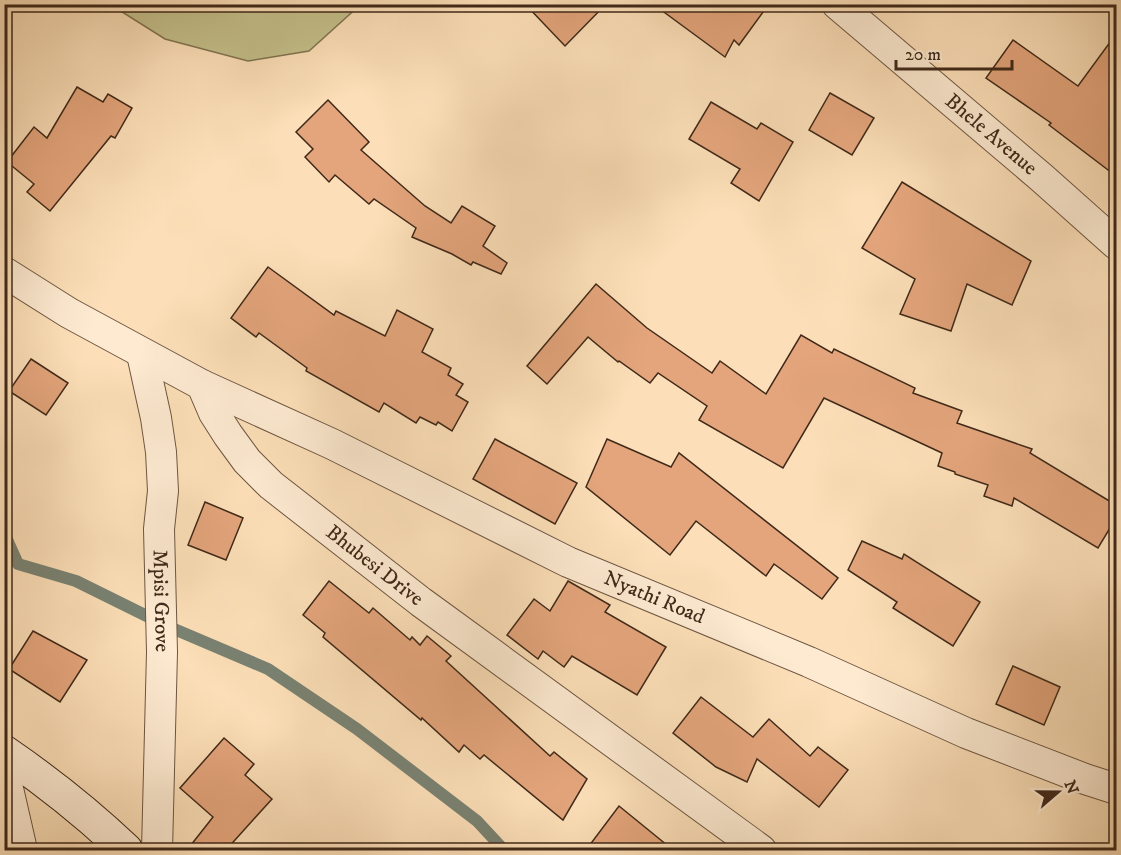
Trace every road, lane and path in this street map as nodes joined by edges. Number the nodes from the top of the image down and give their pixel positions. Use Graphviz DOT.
graph roads {
  1 [pos="837,4"];
  2 [pos="1116,244"];
  3 [pos="4,272"];
  4 [pos="142,354"];
  5 [pos="201,385"];
  6 [pos="4,752"];
  7 [pos="4,771"];
  8 [pos="1116,789"];
  9 [pos="22,850"];
  10 [pos="126,850"];
  11 [pos="157,850"];
  12 [pos="761,850"];
  1 -- 2 [label="street, Bhele Avenue"];
  3 -- 4 [label="street"];
  4 -- 5 [label="street"];
  4 -- 11 [label="street, Mpisi Grove"];
  5 -- 8 [label="street, Nyathi Road"];
  5 -- 12 [label="street, Bhubesi Drive"];
  6 -- 10 [label="street"];
  7 -- 9 [label="street"];
}
